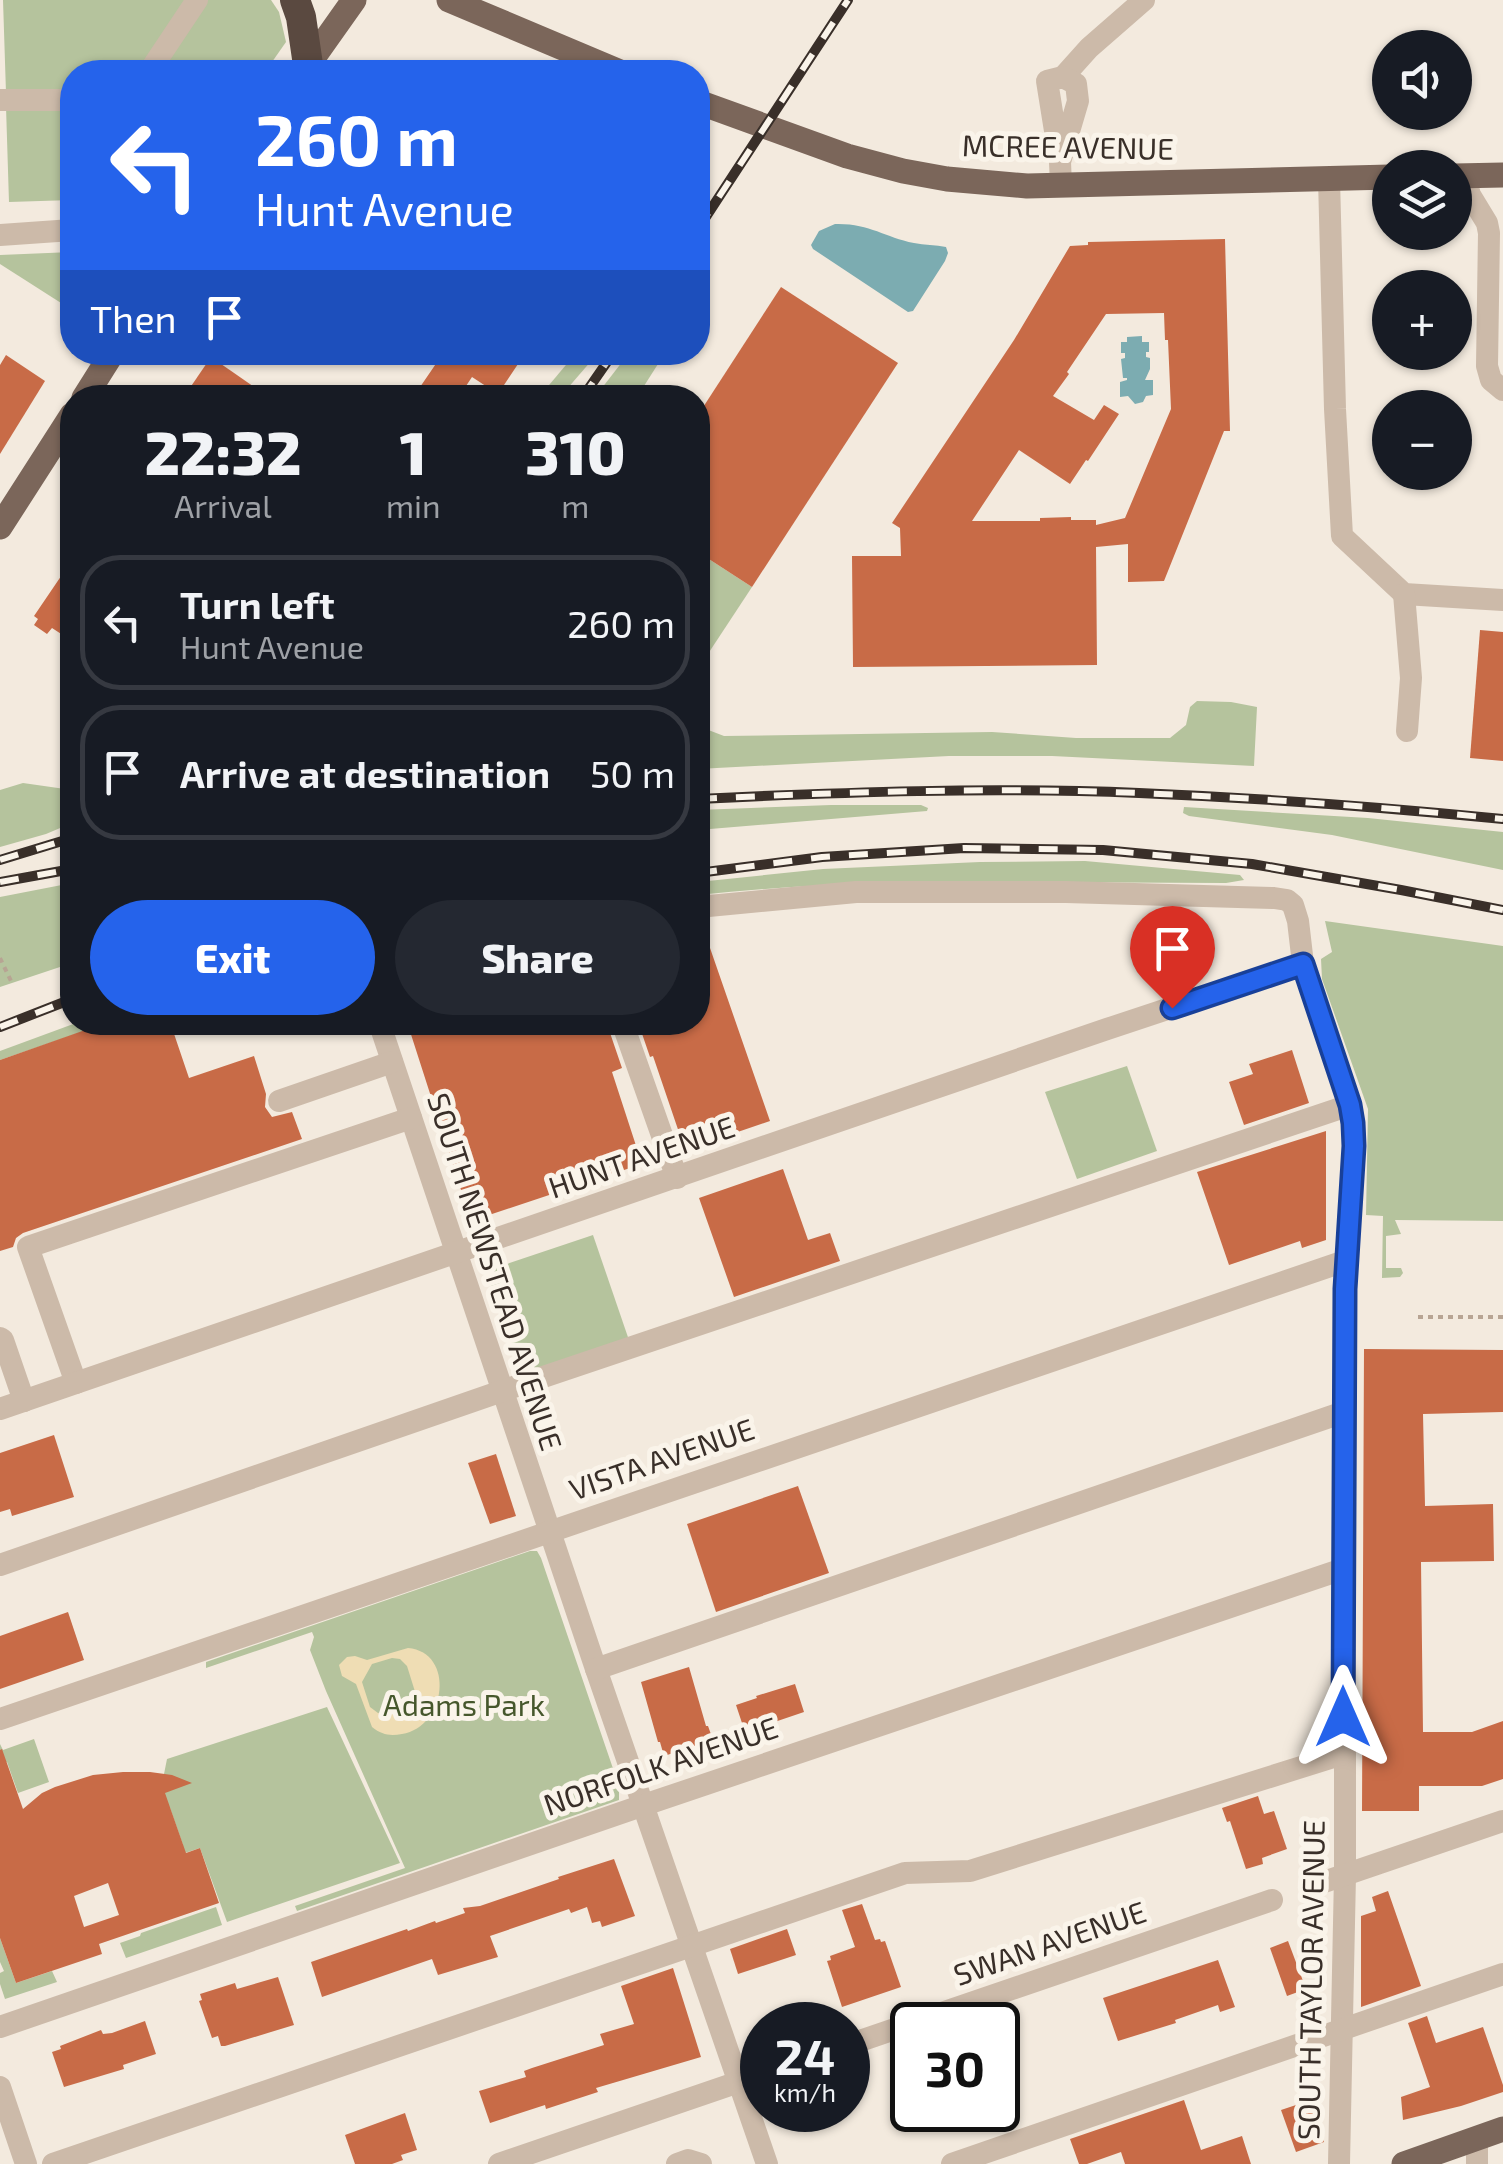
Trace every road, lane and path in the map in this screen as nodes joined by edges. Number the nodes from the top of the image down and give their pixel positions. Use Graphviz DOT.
graph roads {
  1 [pos="197,0"];
  2 [pos="295,0"];
  3 [pos="354,0"];
  4 [pos="449,0"];
  5 [pos="1144,0"];
  6 [pos="157,60"];
  7 [pos="304,60"];
  8 [pos="311,60"];
  9 [pos="592,60"];
  10 [pos="1063,77"];
  11 [pos="0,100"];
  12 [pos="60,100"];
  13 [pos="710,106"];
  14 [pos="1061,174"];
  15 [pos="1503,174"];
  16 [pos="1472,175"];
  17 [pos="1372,178"];
  18 [pos="1329,179"];
  19 [pos="1472,198"];
  20 [pos="60,231"];
  21 [pos="0,235"];
  22 [pos="1503,390"];
  23 [pos="60,434"];
  24 [pos="0,527"];
  25 [pos="1404,594"];
  26 [pos="1503,600"];
  27 [pos="1407,731"];
  28 [pos="710,906"];
  29 [pos="0,958"];
  30 [pos="1303,964"];
  31 [pos="12,984"];
  32 [pos="383,1035"];
  33 [pos="627,1035"];
  34 [pos="392,1062"];
  35 [pos="278,1102"];
  36 [pos="1350,1105"];
  37 [pos="411,1118"];
  38 [pos="677,1178"];
  39 [pos="457,1252"];
  40 [pos="1345,1261"];
  41 [pos="1418,1317"];
  42 [pos="1503,1317"];
  43 [pos="0,1338"];
  44 [pos="76,1384"];
  45 [pos="502,1391"];
  46 [pos="24,1401"];
  47 [pos="0,1409"];
  48 [pos="1344,1412"];
  49 [pos="549,1530"];
  50 [pos="0,1565"];
  51 [pos="1343,1569"];
  52 [pos="596,1669"];
  53 [pos="0,1719"];
  54 [pos="1343,1754"];
  55 [pos="644,1804"];
  56 [pos="1503,1821"];
  57 [pos="1345,1875"];
  58 [pos="1318,1884"];
  59 [pos="1272,1900"];
  60 [pos="693,1946"];
  61 [pos="1503,1974"];
  62 [pos="0,2027"];
  63 [pos="1342,2031"];
  64 [pos="870,2037"];
  65 [pos="740,2053"];
  66 [pos="740,2082"];
  67 [pos="0,2087"];
  68 [pos="1503,2129"];
  69 [pos="761,2132"];
  70 [pos="1477,2151"];
  71 [pos="26,2164"];
  72 [pos="53,2164"];
  73 [pos="498,2164"];
  74 [pos="676,2164"];
  75 [pos="701,2164"];
  76 [pos="767,2164"];
  77 [pos="952,2164"];
  78 [pos="1339,2164"];
  79 [pos="1404,2164"];
  1 -- 6 [label="street"];
  2 -- 7 [label="highway"];
  3 -- 8 [label="main road"];
  4 -- 9 [label="main road"];
  5 -- 10 [label="street"];
  10 -- 14 [label="street"];
  10 -- 14 [label="street"];
  11 -- 12 [label="street"];
  13 -- 14 [label="main road, MCREE AVENUE"];
  14 -- 18 [label="main road, MCREE AVENUE"];
  15 -- 16 [label="main road"];
  17 -- 18 [label="main road, MCREE AVENUE"];
  18 -- 25 [label="street"];
  19 -- 22 [label="street"];
  20 -- 21 [label="street"];
  23 -- 24 [label="main road"];
  25 -- 26 [label="street"];
  25 -- 27 [label="street"];
  28 -- 30 [label="street, SOUTH TAYLOR AVENUE"];
  29 -- 31 [label="path"];
  30 -- 36 [label="street, SOUTH TAYLOR AVENUE"];
  30 -- 38 [label="street, HUNT AVENUE"];
  32 -- 34 [label="street, SOUTH NEWSTEAD AVENUE"];
  33 -- 38 [label="street"];
  34 -- 35 [label="street"];
  34 -- 37 [label="street, SOUTH NEWSTEAD AVENUE"];
  36 -- 40 [label="street, SOUTH TAYLOR AVENUE"];
  36 -- 45 [label="street"];
  37 -- 39 [label="street, SOUTH NEWSTEAD AVENUE"];
  37 -- 44 [label="street"];
  38 -- 39 [label="street, HUNT AVENUE"];
  39 -- 44 [label="street, HUNT AVENUE"];
  39 -- 45 [label="street, SOUTH NEWSTEAD AVENUE"];
  40 -- 48 [label="street, SOUTH TAYLOR AVENUE"];
  40 -- 49 [label="street, VISTA AVENUE"];
  41 -- 42 [label="path"];
  43 -- 46 [label="street"];
  44 -- 46 [label="street, HUNT AVENUE"];
  45 -- 49 [label="street, SOUTH NEWSTEAD AVENUE"];
  45 -- 50 [label="street"];
  46 -- 47 [label="street, HUNT AVENUE"];
  48 -- 51 [label="street, SOUTH TAYLOR AVENUE"];
  48 -- 52 [label="street"];
  49 -- 52 [label="street, SOUTH NEWSTEAD AVENUE"];
  49 -- 53 [label="street, VISTA AVENUE"];
  51 -- 54 [label="street, SOUTH TAYLOR AVENUE"];
  51 -- 55 [label="street, NORFOLK AVENUE"];
  52 -- 55 [label="street, SOUTH NEWSTEAD AVENUE"];
  54 -- 57 [label="street, SOUTH TAYLOR AVENUE"];
  54 -- 60 [label="street"];
  55 -- 60 [label="street, SOUTH NEWSTEAD AVENUE"];
  55 -- 62 [label="street, NORFOLK AVENUE"];
  56 -- 57 [label="street"];
  57 -- 58 [label="street"];
  57 -- 63 [label="street, SOUTH TAYLOR AVENUE"];
  59 -- 64 [label="street, SWAN AVENUE"];
  60 -- 65 [label="street, SOUTH NEWSTEAD AVENUE"];
  60 -- 72 [label="street"];
  61 -- 63 [label="street"];
  63 -- 77 [label="street"];
  63 -- 78 [label="street, SOUTH TAYLOR AVENUE"];
  66 -- 73 [label="street"];
  67 -- 71 [label="street"];
  68 -- 70 [label="main road"];
  69 -- 76 [label="street, SOUTH NEWSTEAD AVENUE"];
  70 -- 79 [label="main road"];
  74 -- 75 [label="street"];
}
